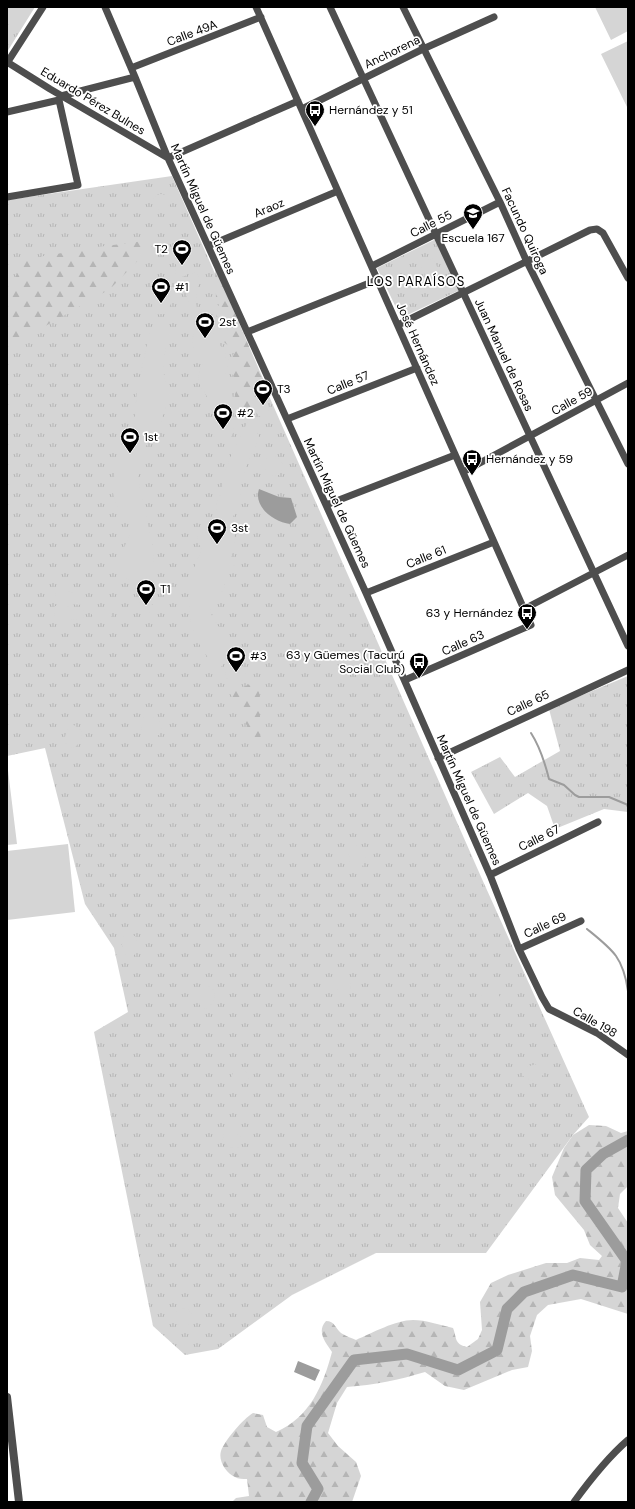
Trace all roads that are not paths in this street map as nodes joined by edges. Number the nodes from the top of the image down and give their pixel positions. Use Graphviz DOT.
graph roads {
  1 [pos="43,7"];
  2 [pos="105,7"];
  3 [pos="256,7"];
  4 [pos="330,7"];
  5 [pos="403,7"];
  6 [pos="261,17"];
  7 [pos="494,17"];
  8 [pos="423,48"];
  9 [pos="7,62"];
  10 [pos="132,68"];
  11 [pos="135,77"];
  12 [pos="363,78"];
  13 [pos="60,98"];
  14 [pos="298,101"];
  15 [pos="302,109"];
  16 [pos="7,112"];
  17 [pos="168,158"];
  18 [pos="338,191"];
  19 [pos="7,197"];
  20 [pos="500,202"];
  21 [pos="436,234"];
  22 [pos="208,246"];
  23 [pos="527,262"];
  24 [pos="372,266"];
  25 [pos="628,278"];
  26 [pos="378,280"];
  27 [pos="463,293"];
  28 [pos="398,325"];
  29 [pos="247,332"];
  30 [pos="417,368"];
  31 [pos="628,383"];
  32 [pos="596,400"];
  33 [pos="287,419"];
  34 [pos="530,437"];
  35 [pos="455,455"];
  36 [pos="628,464"];
  37 [pos="463,472"];
  38 [pos="326,505"];
  39 [pos="494,542"];
  40 [pos="628,555"];
  41 [pos="594,572"];
  42 [pos="366,593"];
  43 [pos="524,608"];
  44 [pos="530,625"];
  45 [pos="628,646"];
  46 [pos="628,670"];
  47 [pos="405,680"];
  48 [pos="438,758"];
  49 [pos="598,822"];
  50 [pos="490,874"];
  51 [pos="581,921"];
  52 [pos="519,949"];
  53 [pos="549,1009"];
  54 [pos="628,1055"];
  55 [pos="7,1397"];
  56 [pos="628,1440"];
  57 [pos="19,1502"];
  58 [pos="574,1502"];
  1 -- 9 [label="street"];
  2 -- 10 [label="street, Martín Miguel de Güemes"];
  3 -- 6 [label="street, José Hernández"];
  4 -- 12 [label="street, Juan Manuel de Rosas"];
  5 -- 8 [label="street, Facundo Quiroga"];
  6 -- 10 [label="street, Calle 49A"];
  6 -- 14 [label="street, José Hernández"];
  7 -- 8 [label="street, Anchorena"];
  8 -- 12 [label="street, Anchorena"];
  8 -- 20 [label="street, Facundo Quiroga"];
  9 -- 13 [label="street, Eduardo Pérez Bulnes"];
  10 -- 11 [label="street, Martín Miguel de Güemes"];
  11 -- 13 [label="street"];
  11 -- 17 [label="street, Martín Miguel de Güemes"];
  12 -- 15 [label="street, Anchorena"];
  12 -- 21 [label="street, Juan Manuel de Rosas"];
  13 -- 16 [label="street"];
  13 -- 17 [label="street, Eduardo Pérez Bulnes"];
  13 -- 19 [label="street"];
  14 -- 15 [label="street, José Hernández"];
  14 -- 17 [label="street"];
  15 -- 18 [label="street, José Hernández"];
  17 -- 22 [label="street, Martín Miguel de Güemes"];
  18 -- 22 [label="street, Araoz"];
  18 -- 24 [label="street, José Hernández"];
  20 -- 21 [label="street, Calle 55"];
  20 -- 23 [label="street, Facundo Quiroga"];
  21 -- 24 [label="street, Calle 55"];
  21 -- 27 [label="street, Juan Manuel de Rosas"];
  22 -- 29 [label="street, Martín Miguel de Güemes"];
  23 -- 25 [label="street"];
  23 -- 27 [label="street"];
  23 -- 32 [label="street, Facundo Quiroga"];
  24 -- 26 [label="street, José Hernández"];
  26 -- 28 [label="street, José Hernández"];
  26 -- 29 [label="street"];
  27 -- 28 [label="street"];
  27 -- 34 [label="street, Juan Manuel de Rosas"];
  28 -- 30 [label="street, José Hernández"];
  29 -- 33 [label="street, Martín Miguel de Güemes"];
  30 -- 33 [label="street, Calle 57"];
  30 -- 35 [label="street, José Hernández"];
  31 -- 32 [label="street, Calle 59"];
  32 -- 34 [label="street, Calle 59"];
  32 -- 36 [label="street, Facundo Quiroga"];
  33 -- 38 [label="street, Martín Miguel de Güemes"];
  34 -- 37 [label="street, Calle 59"];
  34 -- 41 [label="street, Juan Manuel de Rosas"];
  35 -- 37 [label="street, José Hernández"];
  35 -- 38 [label="street"];
  37 -- 39 [label="street, José Hernández"];
  38 -- 42 [label="street, Martín Miguel de Güemes"];
  39 -- 42 [label="street, Calle 61"];
  39 -- 43 [label="street, José Hernández"];
  40 -- 41 [label="street"];
  41 -- 43 [label="street"];
  41 -- 45 [label="street, Juan Manuel de Rosas"];
  42 -- 47 [label="street, Martín Miguel de Güemes"];
  43 -- 44 [label="street, José Hernández"];
  44 -- 47 [label="street, Calle 63"];
  46 -- 48 [label="street, Calle 65"];
  47 -- 48 [label="street, Martín Miguel de Güemes"];
  48 -- 50 [label="street, Martín Miguel de Güemes"];
  49 -- 50 [label="street, Calle 67"];
  50 -- 52 [label="street, Martín Miguel de Güemes"];
  51 -- 52 [label="street, Calle 69"];
  52 -- 53 [label="street, Martín Miguel de Güemes"];
  53 -- 54 [label="street, Calle 198"];
  55 -- 57 [label="street"];
  56 -- 58 [label="street"];
}
